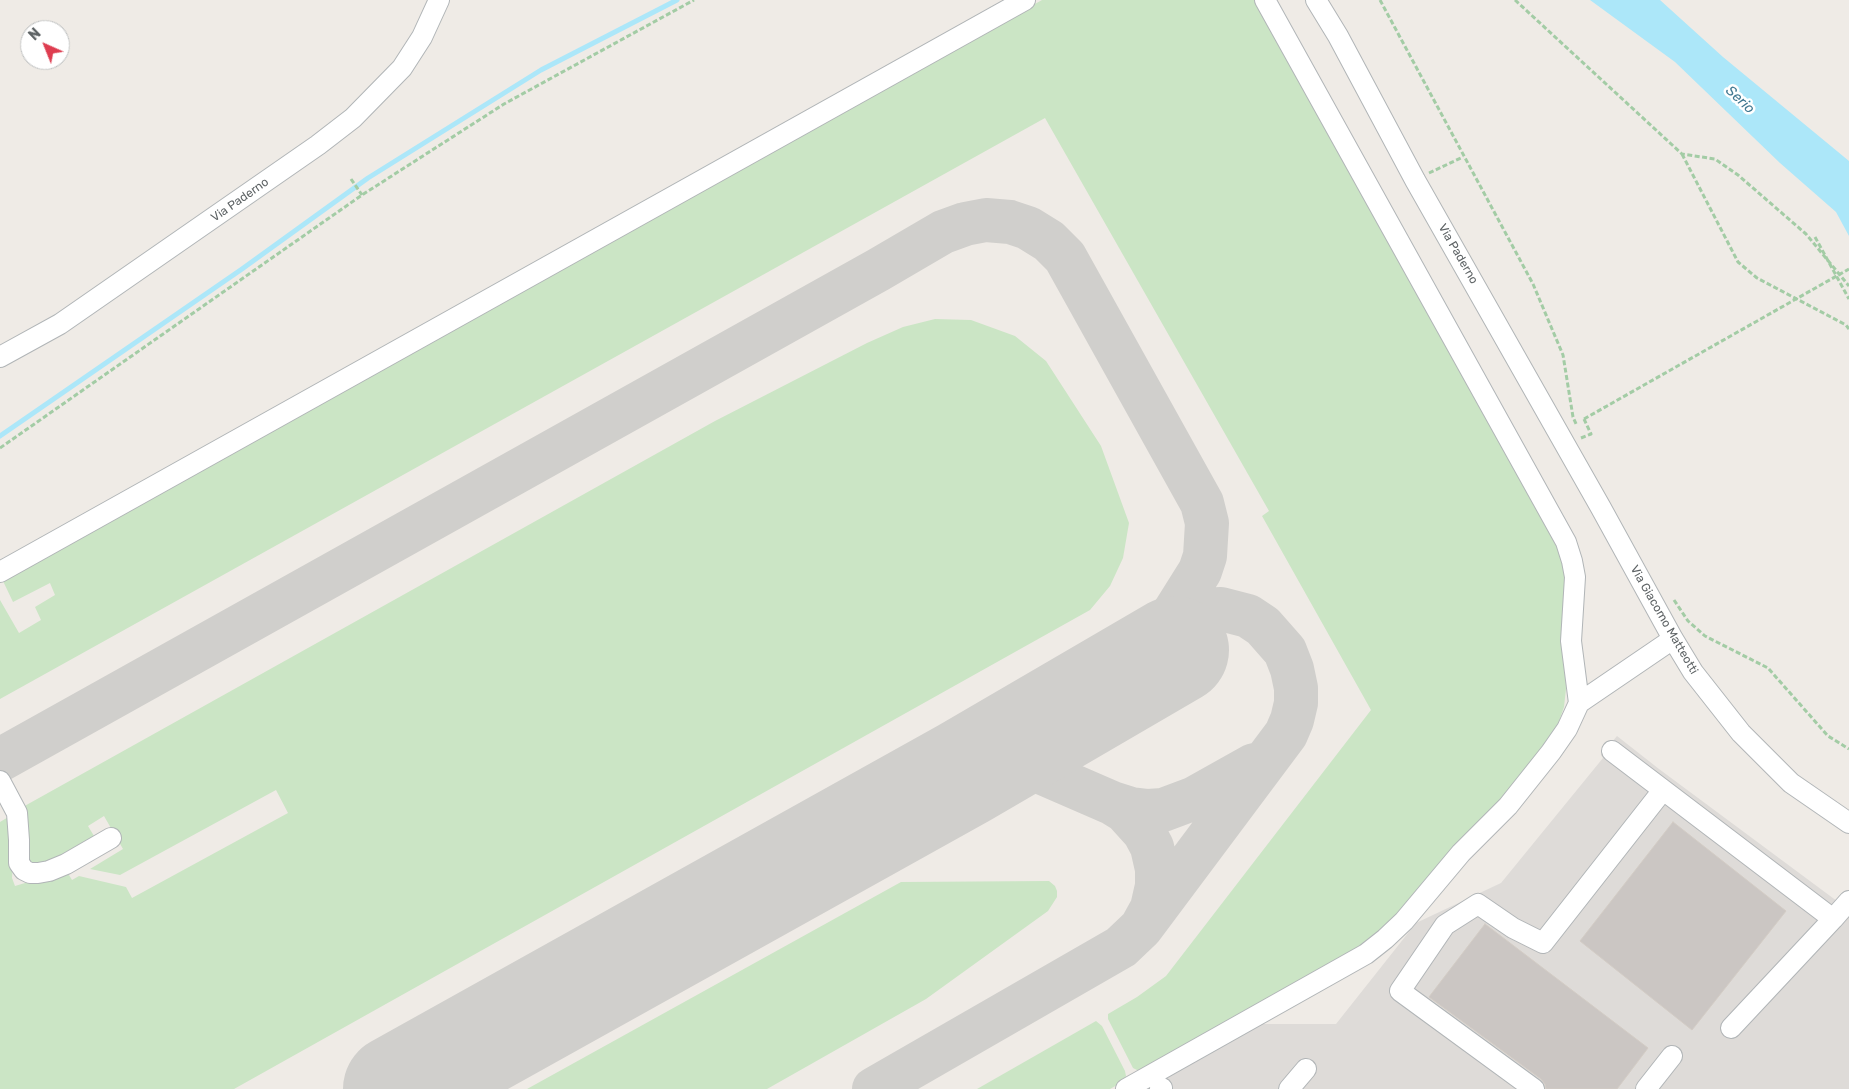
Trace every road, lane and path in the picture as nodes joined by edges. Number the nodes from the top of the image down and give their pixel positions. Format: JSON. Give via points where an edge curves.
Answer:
{"nodes":[{"id":1,"x":439,"y":0,"type":"edge"},
{"id":2,"x":694,"y":0,"type":"edge"},
{"id":3,"x":1025,"y":0,"type":"edge"},
{"id":4,"x":1265,"y":0,"type":"edge"},
{"id":5,"x":1316,"y":0,"type":"edge"},
{"id":6,"x":1380,"y":0,"type":"edge"},
{"id":7,"x":1515,"y":0,"type":"edge"},
{"id":8,"x":1682,"y":154,"type":"junction"},
{"id":9,"x":351,"y":179,"type":"dead end"},
{"id":10,"x":362,"y":195,"type":"junction"},
{"id":11,"x":1815,"y":237,"type":"dead end"},
{"id":12,"x":1849,"y":269,"type":"edge"},
{"id":13,"x":1836,"y":276,"type":"junction"},
{"id":14,"x":1849,"y":286,"type":"edge"},
{"id":15,"x":1849,"y":299,"type":"edge"},
{"id":16,"x":1849,"y":329,"type":"edge"},
{"id":17,"x":0,"y":357,"type":"edge"},
{"id":18,"x":0,"y":448,"type":"edge"},
{"id":19,"x":1601,"y":508,"type":"joint"},
{"id":20,"x":0,"y":572,"type":"edge"},
{"id":21,"x":1670,"y":594,"type":"dead end"},
{"id":22,"x":1673,"y":639,"type":"junction"},
{"id":23,"x":1578,"y":702,"type":"junction"},
{"id":24,"x":1849,"y":749,"type":"edge"},
{"id":25,"x":1612,"y":751,"type":"dead end"},
{"id":26,"x":0,"y":781,"type":"edge"},
{"id":27,"x":1663,"y":790,"type":"junction"},
{"id":28,"x":1849,"y":823,"type":"edge"},
{"id":29,"x":111,"y":838,"type":"dead end"},
{"id":30,"x":1849,"y":901,"type":"edge"},
{"id":31,"x":1833,"y":919,"type":"junction"},
{"id":32,"x":1731,"y":1028,"type":"dead end"},
{"id":33,"x":1672,"y":1056,"type":"dead end"},
{"id":34,"x":1306,"y":1069,"type":"dead end"},
{"id":35,"x":1126,"y":1089,"type":"edge"},
{"id":36,"x":1289,"y":1089,"type":"edge"},
{"id":37,"x":1534,"y":1089,"type":"edge"},
{"id":38,"x":1646,"y":1089,"type":"edge"}],
"edges":[{"from":1,"to":17,"type":"street","name":"Via Paderno","via":[[422,37],[402,68],[353,118],[60,324]]},
{"from":2,"to":10,"type":"path","via":[[504,104]]},
{"from":3,"to":20,"type":"street"},
{"from":4,"to":23,"type":"street","via":[[1566,542],[1574,577],[1571,641]]},
{"from":5,"to":19,"type":"street","name":"Via Paderno"},
{"from":6,"to":13,"type":"path","bridge":true,"via":[[1533,284],[1562,355],[1573,417],[1581,438],[1591,434],[1584,419]]},
{"from":7,"to":8,"type":"path"},
{"from":8,"to":14,"type":"path","via":[[1715,159],[1738,175],[1806,234]]},
{"from":8,"to":16,"type":"path","via":[[1738,262],[1758,278]]},
{"from":9,"to":10,"type":"path"},
{"from":10,"to":18,"type":"path"},
{"from":11,"to":13,"type":"path","bridge":true},
{"from":12,"to":13,"type":"path","bridge":true},
{"from":13,"to":15,"type":"path","bridge":true},
{"from":19,"to":22,"type":"street","name":"Via Giacomo Matteotti"},
{"from":21,"to":24,"type":"path","via":[[1688,621],[1705,636],[1768,668],[1828,736]]},
{"from":22,"to":23,"type":"street"},
{"from":22,"to":28,"type":"street","name":"Via Giacomo Matteotti","via":[[1693,672],[1741,734],[1791,783]]},
{"from":23,"to":35,"type":"street","via":[[1567,729],[1508,806],[1461,853],[1385,939],[1349,964]]},
{"from":25,"to":27,"type":"street"},
{"from":26,"to":29,"type":"street","via":[[17,813],[19,864],[24,870],[30,873],[49,871]]},
{"from":27,"to":31,"type":"street"},
{"from":27,"to":37,"type":"street","via":[[1543,943],[1513,928],[1478,904],[1445,924],[1400,991]]},
{"from":30,"to":31,"type":"street"},
{"from":31,"to":32,"type":"street"},
{"from":33,"to":38,"type":"street"},
{"from":34,"to":36,"type":"street"}]}
